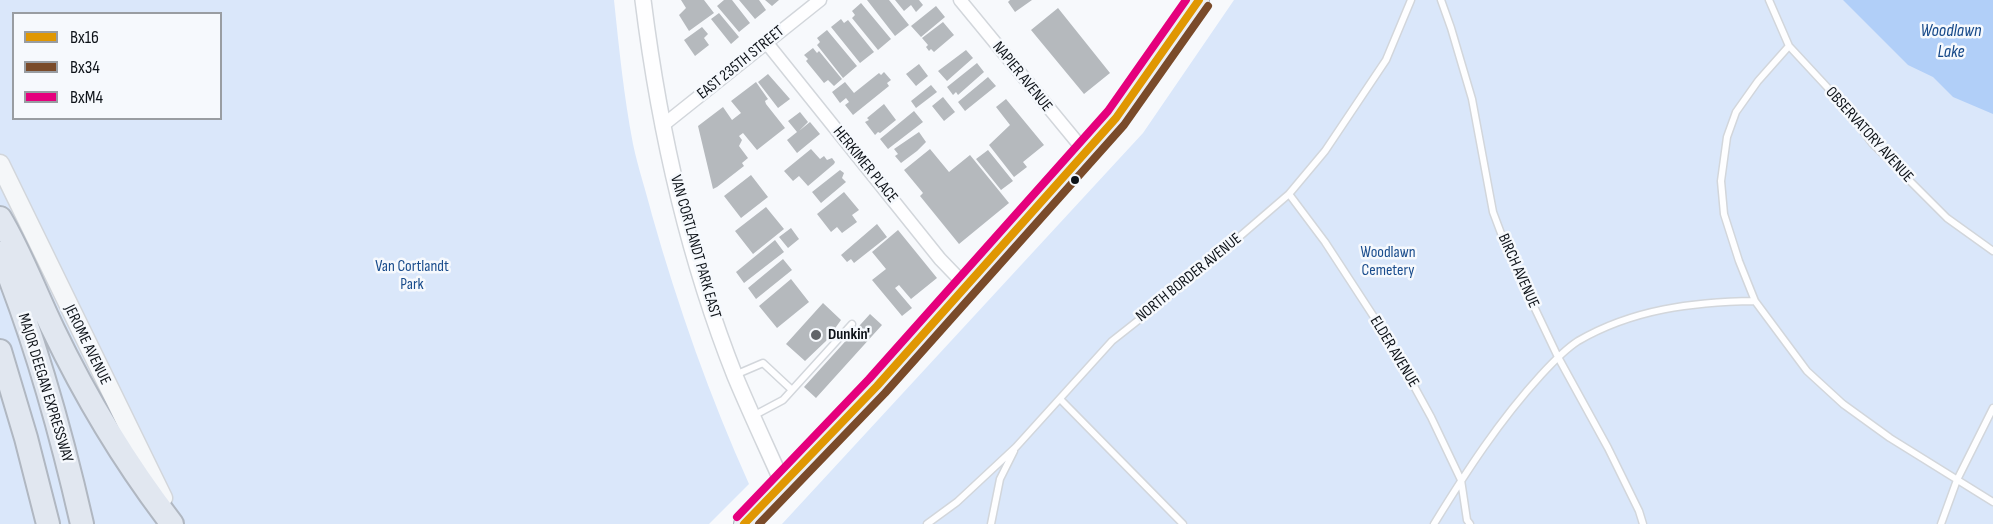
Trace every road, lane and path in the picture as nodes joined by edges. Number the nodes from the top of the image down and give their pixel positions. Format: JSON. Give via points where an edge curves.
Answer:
{"nodes":[{"id":1,"x":643,"y":0,"type":"edge"},
{"id":2,"x":820,"y":0,"type":"edge"},
{"id":3,"x":960,"y":0,"type":"edge"},
{"id":4,"x":1198,"y":0,"type":"edge"},
{"id":5,"x":1411,"y":0,"type":"edge"},
{"id":6,"x":1441,"y":0,"type":"edge"},
{"id":7,"x":1768,"y":0,"type":"edge"},
{"id":8,"x":766,"y":42,"type":"junction"},
{"id":9,"x":1789,"y":46,"type":"junction"},
{"id":10,"x":662,"y":126,"type":"junction"},
{"id":11,"x":1086,"y":153,"type":"junction"},
{"id":12,"x":0,"y":164,"type":"edge"},
{"id":13,"x":1289,"y":194,"type":"junction"},
{"id":14,"x":0,"y":218,"type":"edge"},
{"id":15,"x":1993,"y":251,"type":"edge"},
{"id":16,"x":0,"y":253,"type":"edge"},
{"id":17,"x":967,"y":287,"type":"junction"},
{"id":18,"x":1755,"y":301,"type":"junction"},
{"id":19,"x":852,"y":324,"type":"dead end"},
{"id":20,"x":0,"y":351,"type":"edge"},
{"id":21,"x":1558,"y":357,"type":"junction"},
{"id":22,"x":735,"y":375,"type":"junction"},
{"id":23,"x":792,"y":390,"type":"junction"},
{"id":24,"x":1060,"y":399,"type":"junction"},
{"id":25,"x":0,"y":400,"type":"edge"},
{"id":26,"x":1993,"y":408,"type":"edge"},
{"id":27,"x":752,"y":416,"type":"junction"},
{"id":28,"x":1016,"y":447,"type":"junction"},
{"id":29,"x":1461,"y":480,"type":"junction"},
{"id":30,"x":1957,"y":480,"type":"junction"},
{"id":31,"x":783,"y":484,"type":"junction"},
{"id":32,"x":40,"y":490,"type":"junction"},
{"id":33,"x":1993,"y":502,"type":"edge"},
{"id":34,"x":48,"y":524,"type":"edge"},
{"id":35,"x":82,"y":524,"type":"edge"},
{"id":36,"x":174,"y":524,"type":"edge"},
{"id":37,"x":744,"y":524,"type":"edge"},
{"id":38,"x":927,"y":524,"type":"edge"},
{"id":39,"x":991,"y":524,"type":"edge"},
{"id":40,"x":1183,"y":524,"type":"edge"},
{"id":41,"x":1434,"y":524,"type":"edge"},
{"id":42,"x":1470,"y":524,"type":"edge"},
{"id":43,"x":1643,"y":524,"type":"edge"},
{"id":44,"x":1941,"y":524,"type":"edge"}],
"edges":[{"from":1,"to":10,"type":"street","name":"VAN CORTLANDT PARK EAST"},
{"from":2,"to":8,"type":"street","name":"EAST 235TH STREET"},
{"from":3,"to":11,"type":"street","name":"NAPIER AVENUE"},
{"from":4,"to":11,"type":"main road","via":[[1127,105]]},
{"from":5,"to":13,"type":"lane","name":"NORTH BORDER AVENUE","via":[[1386,60],[1325,152]]},
{"from":6,"to":21,"type":"lane","name":"BIRCH AVENUE","via":[[1472,99],[1492,212]]},
{"from":7,"to":9,"type":"lane","name":"OBSERVATORY AVENUE"},
{"from":8,"to":10,"type":"street","name":"EAST 235TH STREET"},
{"from":8,"to":17,"type":"street","name":"HERKIMER PLACE","via":[[940,259]]},
{"from":9,"to":15,"type":"lane","name":"OBSERVATORY AVENUE","via":[[1910,182],[1947,218]]},
{"from":9,"to":18,"type":"lane","via":[[1736,112],[1727,137],[1721,181],[1724,214]]},
{"from":10,"to":22,"type":"street","name":"VAN CORTLANDT PARK EAST","via":[[688,236]]},
{"from":11,"to":17,"type":"main road"},
{"from":12,"to":36,"type":"main road","name":"JEROME AVENUE"},
{"from":13,"to":24,"type":"lane","name":"NORTH BORDER AVENUE","via":[[1112,340]]},
{"from":13,"to":29,"type":"lane","name":"ELDER AVENUE","via":[[1387,337]]},
{"from":14,"to":36,"type":"highway","via":[[86,394],[139,480]]},
{"from":16,"to":35,"type":"highway","name":"MAJOR DEEGAN EXPRESSWAY","via":[[43,375]]},
{"from":17,"to":31,"type":"main road"},
{"from":18,"to":21,"type":"lane","via":[[1670,307],[1623,320],[1577,342]]},
{"from":18,"to":30,"type":"lane","via":[[1807,371],[1843,404]]},
{"from":19,"to":23,"type":"lane"},
{"from":20,"to":32,"type":"highway","name":"MAJOR DEEGAN EXPRESSWAY"},
{"from":21,"to":29,"type":"lane","via":[[1529,388]]},
{"from":21,"to":43,"type":"lane","name":"BIRCH AVENUE","via":[[1608,448]]},
{"from":22,"to":23,"type":"lane","via":[[764,363]]},
{"from":22,"to":27,"type":"street","name":"VAN CORTLANDT PARK EAST"},
{"from":23,"to":27,"type":"lane","via":[[783,400]]},
{"from":24,"to":28,"type":"lane","name":"NORTH BORDER AVENUE"},
{"from":24,"to":40,"type":"lane"},
{"from":25,"to":32,"type":"highway"},
{"from":26,"to":30,"type":"lane"},
{"from":27,"to":31,"type":"street","name":"VAN CORTLANDT PARK EAST"},
{"from":28,"to":38,"type":"lane","name":"NORTH BORDER AVENUE"},
{"from":28,"to":39,"type":"lane","via":[[1000,479]]},
{"from":29,"to":41,"type":"lane"},
{"from":29,"to":42,"type":"lane","name":"ELDER AVENUE"},
{"from":30,"to":33,"type":"lane"},
{"from":30,"to":44,"type":"lane"},
{"from":31,"to":37,"type":"main road"},
{"from":32,"to":34,"type":"highway","name":"MAJOR DEEGAN EXPRESSWAY"}]}
